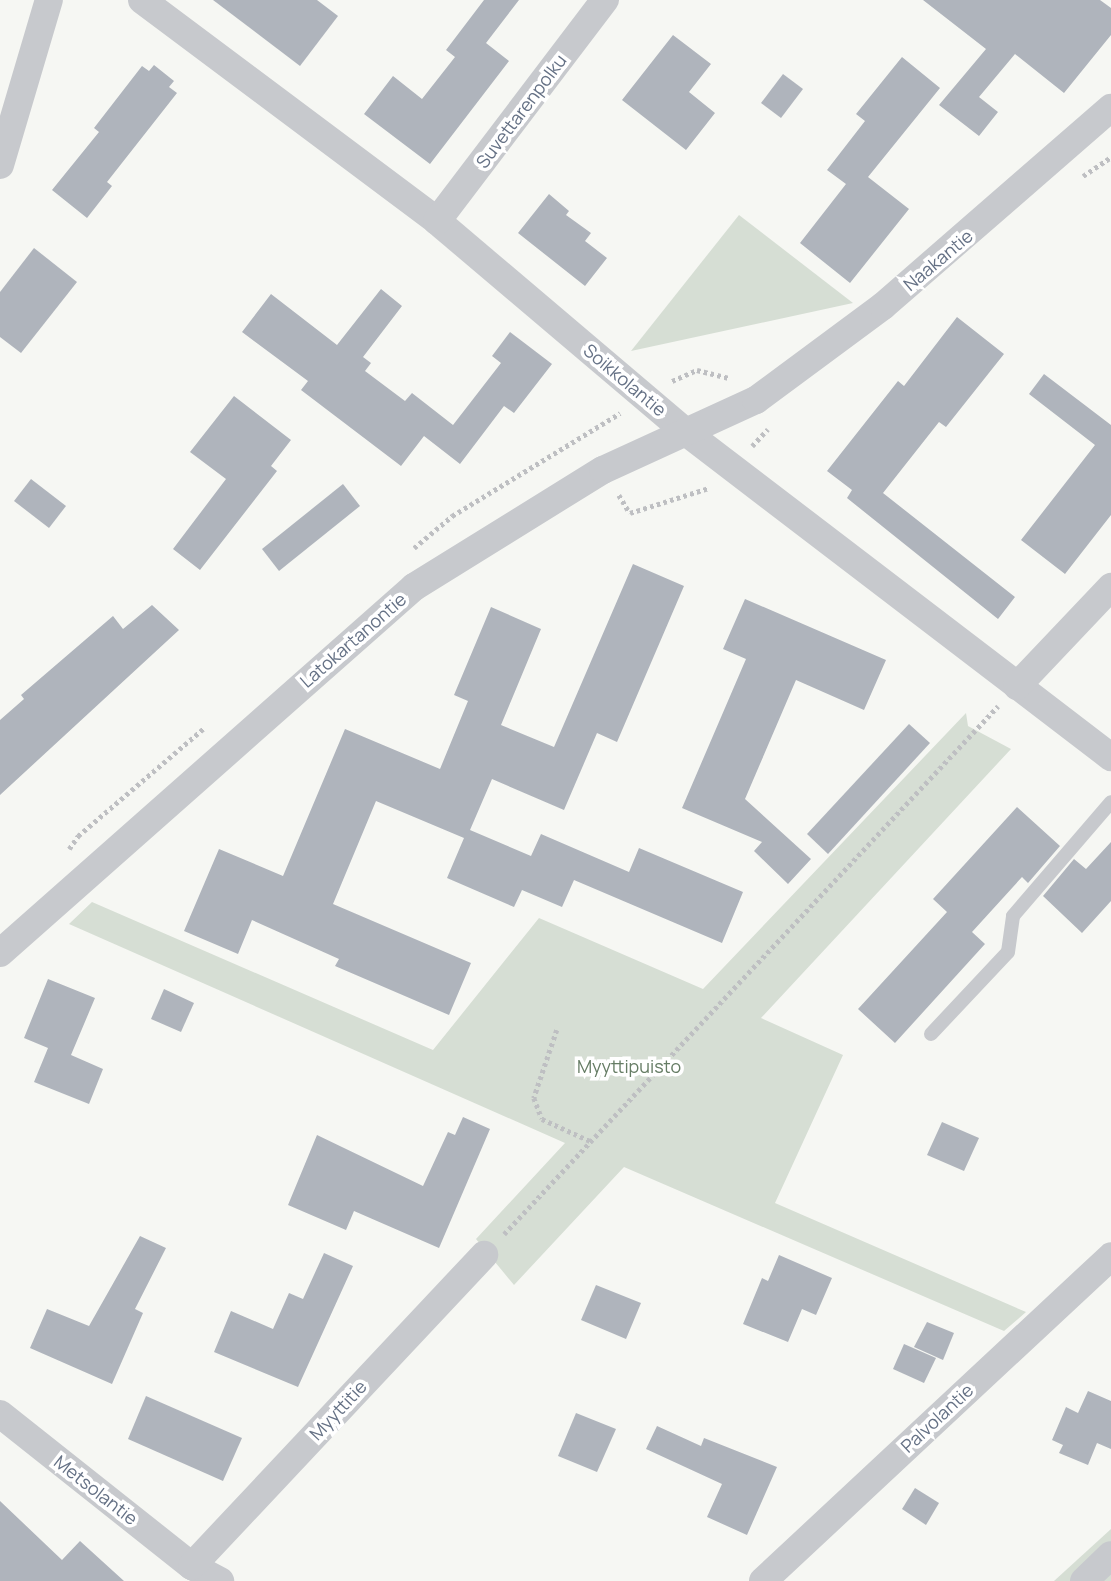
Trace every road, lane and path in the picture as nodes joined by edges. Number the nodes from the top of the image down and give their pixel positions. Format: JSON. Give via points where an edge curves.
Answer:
{"nodes":[{"id":1,"x":49,"y":0,"type":"edge"},
{"id":2,"x":142,"y":0,"type":"edge"},
{"id":3,"x":605,"y":0,"type":"edge"},
{"id":4,"x":1111,"y":108,"type":"edge"},
{"id":5,"x":0,"y":165,"type":"edge"},
{"id":6,"x":437,"y":221,"type":"junction"},
{"id":7,"x":756,"y":400,"type":"joint"},
{"id":8,"x":687,"y":433,"type":"junction"},
{"id":9,"x":1111,"y":587,"type":"edge"},
{"id":10,"x":1017,"y":686,"type":"junction"},
{"id":11,"x":1111,"y":757,"type":"edge"},
{"id":12,"x":1111,"y":802,"type":"edge"},
{"id":13,"x":0,"y":953,"type":"edge"},
{"id":14,"x":557,"y":1030,"type":"dead end"},
{"id":15,"x":931,"y":1034,"type":"dead end"},
{"id":16,"x":590,"y":1141,"type":"junction"},
{"id":17,"x":484,"y":1255,"type":"joint"},
{"id":18,"x":1111,"y":1256,"type":"edge"},
{"id":19,"x":0,"y":1414,"type":"edge"},
{"id":20,"x":1111,"y":1555,"type":"edge"},
{"id":21,"x":192,"y":1566,"type":"junction"},
{"id":22,"x":220,"y":1581,"type":"edge"},
{"id":23,"x":763,"y":1581,"type":"edge"},
{"id":24,"x":1084,"y":1581,"type":"edge"}],
"edges":[{"from":1,"to":5,"type":"street"},
{"from":2,"to":6,"type":"street","name":"Soikkolantie"},
{"from":3,"to":6,"type":"street","name":"Suvettarenpolku"},
{"from":4,"to":7,"type":"street","name":"Naakantie","via":[[883,306]]},
{"from":6,"to":8,"type":"street","name":"Soikkolantie"},
{"from":7,"to":8,"type":"street","name":"Latokartanontie"},
{"from":8,"to":10,"type":"street","name":"Soikkolantie"},
{"from":8,"to":13,"type":"street","name":"Latokartanontie","via":[[581,482],[414,587]]},
{"from":9,"to":10,"type":"street"},
{"from":10,"to":11,"type":"street","name":"Soikkolantie"},
{"from":10,"to":16,"type":"path"},
{"from":12,"to":15,"type":"lane","via":[[1013,916],[1008,952]]},
{"from":14,"to":16,"type":"path","via":[[534,1098],[542,1119]]},
{"from":16,"to":17,"type":"path"},
{"from":17,"to":21,"type":"street","name":"Myyttitie"},
{"from":18,"to":23,"type":"street","name":"Palvolantie"},
{"from":19,"to":21,"type":"street","name":"Metsolantie"},
{"from":20,"to":24,"type":"street"},
{"from":21,"to":22,"type":"street"}]}
